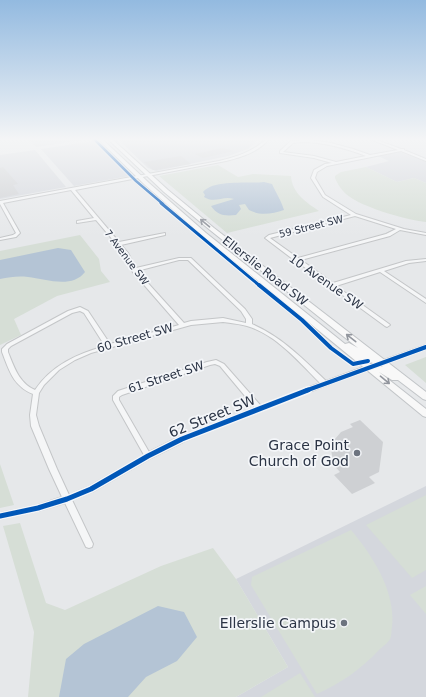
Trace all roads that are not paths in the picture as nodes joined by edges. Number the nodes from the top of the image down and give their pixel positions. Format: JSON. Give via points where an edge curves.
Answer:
{"nodes":[{"id":1,"x":134,"y":172,"type":"edge"},
{"id":2,"x":140,"y":172,"type":"edge"},
{"id":3,"x":145,"y":172,"type":"edge"},
{"id":4,"x":169,"y":172,"type":"edge"},
{"id":5,"x":316,"y":172,"type":"edge"},
{"id":6,"x":149,"y":175,"type":"junction"},
{"id":7,"x":139,"y":177,"type":"junction"},
{"id":8,"x":72,"y":189,"type":"junction"},
{"id":9,"x":175,"y":198,"type":"junction"},
{"id":10,"x":0,"y":202,"type":"edge"},
{"id":11,"x":355,"y":215,"type":"junction"},
{"id":12,"x":97,"y":218,"type":"junction"},
{"id":13,"x":79,"y":222,"type":"dead end"},
{"id":14,"x":399,"y":229,"type":"junction"},
{"id":15,"x":163,"y":234,"type":"dead end"},
{"id":16,"x":426,"y":234,"type":"edge"},
{"id":17,"x":267,"y":238,"type":"joint"},
{"id":18,"x":0,"y":239,"type":"edge"},
{"id":19,"x":118,"y":244,"type":"junction"},
{"id":20,"x":296,"y":260,"type":"junction"},
{"id":21,"x":426,"y":260,"type":"edge"},
{"id":22,"x":134,"y":270,"type":"junction"},
{"id":23,"x":381,"y":271,"type":"junction"},
{"id":24,"x":333,"y":285,"type":"junction"},
{"id":25,"x":426,"y":300,"type":"edge"},
{"id":26,"x":292,"y":306,"type":"junction"},
{"id":27,"x":182,"y":325,"type":"junction"},
{"id":28,"x":249,"y":325,"type":"junction"},
{"id":29,"x":387,"y":325,"type":"dead end"},
{"id":30,"x":108,"y":346,"type":"junction"},
{"id":31,"x":426,"y":347,"type":"edge"},
{"id":32,"x":384,"y":363,"type":"junction"},
{"id":33,"x":369,"y":367,"type":"junction"},
{"id":34,"x":325,"y":384,"type":"junction"},
{"id":35,"x":36,"y":393,"type":"junction"},
{"id":36,"x":426,"y":397,"type":"edge"},
{"id":37,"x":426,"y":402,"type":"edge"},
{"id":38,"x":260,"y":408,"type":"junction"},
{"id":39,"x":426,"y":414,"type":"edge"},
{"id":40,"x":148,"y":456,"type":"junction"},
{"id":41,"x":67,"y":499,"type":"junction"},
{"id":42,"x":0,"y":516,"type":"edge"},
{"id":43,"x":89,"y":544,"type":"dead end"}],
"edges":[{"from":1,"to":7,"type":"main road","name":"Ellerslie Road SW"},
{"from":2,"to":6,"type":"main road"},
{"from":3,"to":6,"type":"main road","name":"Ellerslie Road SW"},
{"from":4,"to":6,"type":"street"},
{"from":5,"to":11,"type":"street","via":[[313,175],[320,191],[328,199]]},
{"from":6,"to":7,"type":"street"},
{"from":6,"to":9,"type":"main road","name":"Ellerslie Road SW"},
{"from":7,"to":8,"type":"street"},
{"from":7,"to":9,"type":"main road"},
{"from":7,"to":26,"type":"main road","name":"Ellerslie Road SW"},
{"from":8,"to":10,"type":"street"},
{"from":8,"to":12,"type":"street","name":"7 Avenue SW"},
{"from":32,"to":9,"type":"main road","name":"Ellerslie Road SW","one_way":true},
{"from":10,"to":18,"type":"street","via":[[18,232],[17,235]]},
{"from":11,"to":14,"type":"street"},
{"from":11,"to":17,"type":"street","name":"59 Street SW"},
{"from":12,"to":13,"type":"street"},
{"from":12,"to":19,"type":"street","name":"7 Avenue SW"},
{"from":14,"to":16,"type":"street"},
{"from":14,"to":20,"type":"street"},
{"from":15,"to":19,"type":"street"},
{"from":17,"to":20,"type":"street","name":"10 Avenue SW"},
{"from":19,"to":22,"type":"street","name":"7 Avenue SW","via":[[126,253]]},
{"from":20,"to":24,"type":"street","name":"10 Avenue SW"},
{"from":21,"to":23,"type":"street","via":[[408,262]]},
{"from":22,"to":27,"type":"street","name":"7 Avenue SW"},
{"from":22,"to":28,"type":"street","via":[[186,258],[243,310],[249,319]]},
{"from":23,"to":24,"type":"street"},
{"from":23,"to":25,"type":"street"},
{"from":24,"to":29,"type":"street","name":"10 Avenue SW"},
{"from":26,"to":32,"type":"main road","via":[[370,360]]},
{"from":26,"to":33,"type":"main road","name":"Ellerslie Road SW"},
{"from":27,"to":28,"type":"street","name":"60 Street SW","via":[[214,320]]},
{"from":27,"to":30,"type":"street","name":"60 Street SW"},
{"from":28,"to":34,"type":"street","name":"60 Street SW","via":[[278,339]]},
{"from":30,"to":35,"type":"street","name":"60 Street SW","via":[[65,363],[48,377]]},
{"from":30,"to":35,"type":"street","via":[[86,312],[80,309],[9,345],[5,352],[19,383],[25,389]]},
{"from":31,"to":32,"type":"street","name":"62 Street SW"},
{"from":32,"to":33,"type":"street","name":"62 Street SW"},
{"from":32,"to":36,"type":"main road","name":"Ellerslie Road SW"},
{"from":33,"to":34,"type":"street","name":"62 Street SW"},
{"from":33,"to":37,"type":"main road","via":[[383,370]]},
{"from":33,"to":39,"type":"main road","name":"Ellerslie Road SW","one_way":true},
{"from":34,"to":38,"type":"street","name":"62 Street SW"},
{"from":35,"to":41,"type":"street","via":[[34,420]]},
{"from":38,"to":40,"type":"street","name":"62 Street SW","via":[[192,434]]},
{"from":38,"to":40,"type":"street","name":"61 Street SW","via":[[222,365],[217,363],[209,363],[123,392],[116,396],[116,400]]},
{"from":40,"to":41,"type":"street","name":"62 Street SW","via":[[91,489]]},
{"from":41,"to":42,"type":"street","name":"62 Street SW"},
{"from":41,"to":43,"type":"street"}]}
